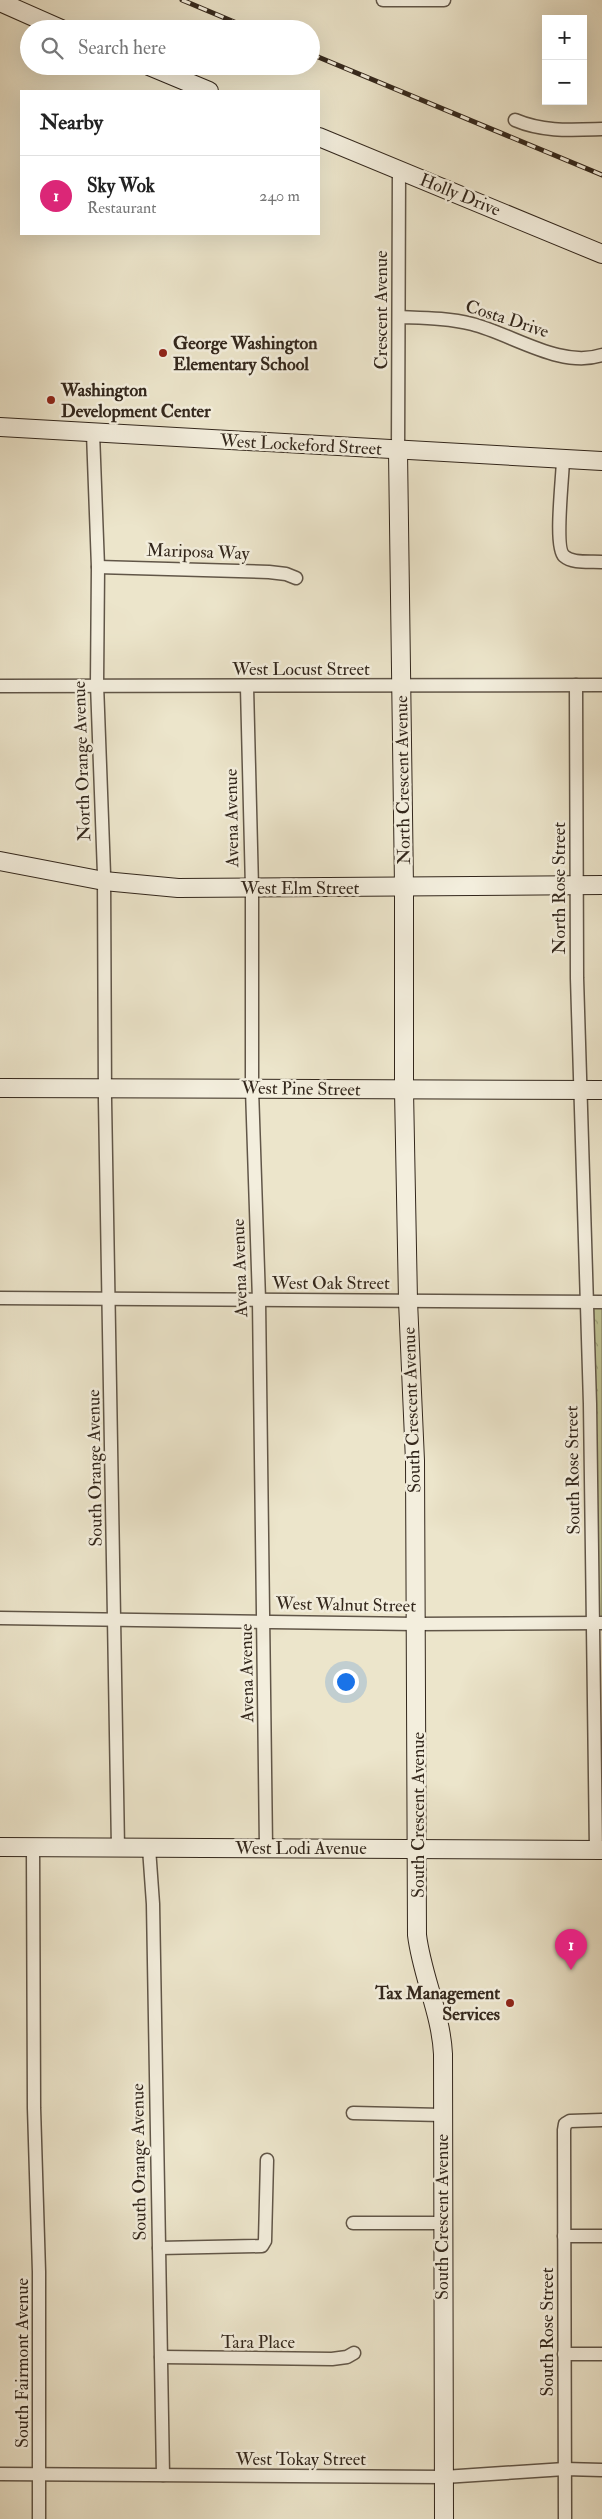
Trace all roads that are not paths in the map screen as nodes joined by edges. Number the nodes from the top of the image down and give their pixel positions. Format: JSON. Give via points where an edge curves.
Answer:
{"nodes":[{"id":1,"x":383,"y":0,"type":"edge"},
{"id":2,"x":444,"y":0,"type":"edge"},
{"id":3,"x":0,"y":2,"type":"edge"},
{"id":4,"x":41,"y":20,"type":"edge"},
{"id":5,"x":171,"y":75,"type":"edge"},
{"id":6,"x":207,"y":90,"type":"edge"},
{"id":7,"x":515,"y":120,"type":"dead end"},
{"id":8,"x":602,"y":129,"type":"edge"},
{"id":9,"x":320,"y":137,"type":"edge"},
{"id":10,"x":399,"y":170,"type":"junction"},
{"id":11,"x":602,"y":254,"type":"edge"},
{"id":12,"x":399,"y":318,"type":"junction"},
{"id":13,"x":602,"y":355,"type":"edge"},
{"id":14,"x":0,"y":427,"type":"edge"},
{"id":15,"x":93,"y":433,"type":"junction"},
{"id":16,"x":398,"y":451,"type":"junction"},
{"id":17,"x":563,"y":459,"type":"junction"},
{"id":18,"x":602,"y":461,"type":"edge"},
{"id":19,"x":602,"y":562,"type":"edge"},
{"id":20,"x":98,"y":567,"type":"junction"},
{"id":21,"x":296,"y":578,"type":"dead end"},
{"id":22,"x":97,"y":684,"type":"junction"},
{"id":23,"x":576,"y":685,"type":"junction"},
{"id":24,"x":0,"y":686,"type":"edge"},
{"id":25,"x":401,"y":686,"type":"junction"},
{"id":26,"x":602,"y":686,"type":"edge"},
{"id":27,"x":247,"y":687,"type":"junction"},
{"id":28,"x":0,"y":861,"type":"edge"},
{"id":29,"x":104,"y":881,"type":"junction"},
{"id":30,"x":578,"y":885,"type":"junction"},
{"id":31,"x":602,"y":885,"type":"edge"},
{"id":32,"x":404,"y":887,"type":"junction"},
{"id":33,"x":252,"y":888,"type":"junction"},
{"id":34,"x":0,"y":1088,"type":"edge"},
{"id":35,"x":105,"y":1088,"type":"junction"},
{"id":36,"x":252,"y":1089,"type":"junction"},
{"id":37,"x":404,"y":1090,"type":"junction"},
{"id":38,"x":582,"y":1090,"type":"junction"},
{"id":39,"x":602,"y":1090,"type":"edge"},
{"id":40,"x":405,"y":1108,"type":"joint"},
{"id":41,"x":0,"y":1298,"type":"edge"},
{"id":42,"x":109,"y":1299,"type":"junction"},
{"id":43,"x":259,"y":1300,"type":"junction"},
{"id":44,"x":408,"y":1300,"type":"junction"},
{"id":45,"x":586,"y":1302,"type":"junction"},
{"id":46,"x":602,"y":1302,"type":"edge"},
{"id":47,"x":0,"y":1618,"type":"edge"},
{"id":48,"x":115,"y":1620,"type":"junction"},
{"id":49,"x":264,"y":1622,"type":"junction"},
{"id":50,"x":598,"y":1623,"type":"edge"},
{"id":51,"x":416,"y":1624,"type":"junction"},
{"id":52,"x":0,"y":1847,"type":"edge"},
{"id":53,"x":33,"y":1848,"type":"junction"},
{"id":54,"x":118,"y":1848,"type":"junction"},
{"id":55,"x":149,"y":1848,"type":"junction"},
{"id":56,"x":266,"y":1848,"type":"junction"},
{"id":57,"x":417,"y":1848,"type":"junction"},
{"id":58,"x":599,"y":1850,"type":"edge"},
{"id":59,"x":353,"y":2113,"type":"dead end"},
{"id":60,"x":442,"y":2115,"type":"junction"},
{"id":61,"x":602,"y":2120,"type":"edge"},
{"id":62,"x":267,"y":2160,"type":"dead end"},
{"id":63,"x":444,"y":2222,"type":"junction"},
{"id":64,"x":353,"y":2223,"type":"dead end"},
{"id":65,"x":564,"y":2236,"type":"junction"},
{"id":66,"x":602,"y":2236,"type":"edge"},
{"id":67,"x":159,"y":2248,"type":"junction"},
{"id":68,"x":354,"y":2353,"type":"dead end"},
{"id":69,"x":564,"y":2354,"type":"junction"},
{"id":70,"x":602,"y":2354,"type":"edge"},
{"id":71,"x":162,"y":2358,"type":"junction"},
{"id":72,"x":565,"y":2469,"type":"junction"},
{"id":73,"x":602,"y":2470,"type":"edge"},
{"id":74,"x":0,"y":2474,"type":"edge"},
{"id":75,"x":162,"y":2475,"type":"junction"},
{"id":76,"x":39,"y":2476,"type":"junction"},
{"id":77,"x":444,"y":2477,"type":"junction"},
{"id":78,"x":39,"y":2519,"type":"edge"},
{"id":79,"x":444,"y":2519,"type":"edge"},
{"id":80,"x":565,"y":2519,"type":"edge"}],
"edges":[{"from":1,"to":2,"type":"street"},
{"from":3,"to":4,"type":"street"},
{"from":5,"to":6,"type":"street"},
{"from":7,"to":8,"type":"street","via":[[553,130]]},
{"from":9,"to":10,"type":"street","name":"Holly Drive"},
{"from":10,"to":11,"type":"street","name":"Holly Drive"},
{"from":10,"to":12,"type":"street","name":"Crescent Avenue"},
{"from":12,"to":13,"type":"street","name":"Costa Drive","via":[[449,319],[474,324],[564,357],[580,359]]},
{"from":12,"to":16,"type":"street","name":"Crescent Avenue"},
{"from":14,"to":15,"type":"street","name":"West Lockeford Street"},
{"from":15,"to":16,"type":"street","name":"West Lockeford Street"},
{"from":15,"to":20,"type":"street","name":"North Orange Avenue"},
{"from":16,"to":17,"type":"street","name":"West Lockeford Street"},
{"from":16,"to":25,"type":"street","name":"North Crescent Avenue"},
{"from":17,"to":18,"type":"street","name":"West Lockeford Street"},
{"from":17,"to":19,"type":"street","via":[[561,553],[577,561]]},
{"from":20,"to":21,"type":"street","name":"Mariposa Way","via":[[269,572]]},
{"from":20,"to":22,"type":"street","name":"North Orange Avenue"},
{"from":22,"to":24,"type":"street","name":"West Locust Street"},
{"from":22,"to":27,"type":"street","name":"West Locust Street"},
{"from":22,"to":29,"type":"street","name":"North Orange Avenue"},
{"from":23,"to":25,"type":"street","name":"West Locust Street"},
{"from":23,"to":26,"type":"street","name":"West Locust Street"},
{"from":23,"to":30,"type":"street","name":"North Rose Street"},
{"from":25,"to":27,"type":"street","name":"West Locust Street"},
{"from":25,"to":32,"type":"street","name":"North Crescent Avenue"},
{"from":27,"to":33,"type":"street","name":"Avena Avenue"},
{"from":28,"to":29,"type":"street","name":"West Elm Street"},
{"from":29,"to":33,"type":"street","name":"West Elm Street","via":[[178,888]]},
{"from":29,"to":35,"type":"street","name":"North Orange Avenue"},
{"from":30,"to":31,"type":"street","name":"West Elm Street"},
{"from":30,"to":32,"type":"street","name":"West Elm Street"},
{"from":30,"to":38,"type":"street","name":"North Rose Street","via":[[577,978]]},
{"from":32,"to":33,"type":"street","name":"West Elm Street"},
{"from":32,"to":37,"type":"street","name":"North Crescent Avenue"},
{"from":33,"to":36,"type":"street","name":"Avena Avenue"},
{"from":34,"to":35,"type":"street","name":"West Pine Street"},
{"from":35,"to":36,"type":"street","name":"West Pine Street"},
{"from":35,"to":42,"type":"street","name":"South Orange Avenue"},
{"from":36,"to":37,"type":"street","name":"West Pine Street"},
{"from":36,"to":43,"type":"street","name":"Avena Avenue"},
{"from":37,"to":38,"type":"street","name":"West Pine Street"},
{"from":37,"to":40,"type":"street","name":"North Crescent Avenue"},
{"from":38,"to":39,"type":"street","name":"West Pine Street"},
{"from":38,"to":45,"type":"street","name":"South Rose Street"},
{"from":40,"to":44,"type":"street","name":"South Crescent Avenue"},
{"from":41,"to":42,"type":"street","name":"West Oak Street"},
{"from":42,"to":43,"type":"street","name":"West Oak Street"},
{"from":42,"to":48,"type":"street","name":"South Orange Avenue"},
{"from":43,"to":44,"type":"street","name":"West Oak Street"},
{"from":43,"to":49,"type":"street","name":"Avena Avenue"},
{"from":44,"to":45,"type":"street","name":"West Oak Street"},
{"from":44,"to":51,"type":"street","name":"South Crescent Avenue","via":[[415,1461]]},
{"from":45,"to":46,"type":"street","name":"West Oak Street"},
{"from":45,"to":50,"type":"street","name":"South Rose Street"},
{"from":47,"to":48,"type":"street","name":"West Walnut Street"},
{"from":48,"to":49,"type":"street","name":"West Walnut Street"},
{"from":48,"to":54,"type":"street","name":"South Orange Avenue"},
{"from":49,"to":51,"type":"street","name":"West Walnut Street"},
{"from":49,"to":56,"type":"street","name":"Avena Avenue"},
{"from":50,"to":51,"type":"street","name":"West Walnut Street"},
{"from":50,"to":58,"type":"street","name":"South Rose Street"},
{"from":51,"to":57,"type":"street","name":"South Crescent Avenue"},
{"from":52,"to":53,"type":"street","name":"West Lodi Avenue"},
{"from":53,"to":54,"type":"street","name":"West Lodi Avenue"},
{"from":53,"to":76,"type":"street","name":"South Fairmont Avenue"},
{"from":54,"to":55,"type":"street","name":"West Lodi Avenue"},
{"from":55,"to":56,"type":"street","name":"West Lodi Avenue"},
{"from":55,"to":67,"type":"street","name":"South Orange Avenue","via":[[153,1904]]},
{"from":56,"to":57,"type":"street","name":"West Lodi Avenue"},
{"from":57,"to":58,"type":"street","name":"West Lodi Avenue"},
{"from":57,"to":60,"type":"street","name":"South Crescent Avenue","via":[[417,1935],[421,1962],[442,2030]]},
{"from":59,"to":60,"type":"street"},
{"from":60,"to":63,"type":"street","name":"South Crescent Avenue"},
{"from":61,"to":65,"type":"street","name":"South Rose Street","via":[[570,2120],[565,2124]]},
{"from":62,"to":67,"type":"street","via":[[265,2241],[262,2246]]},
{"from":63,"to":64,"type":"street"},
{"from":63,"to":77,"type":"street","name":"South Crescent Avenue"},
{"from":65,"to":66,"type":"street"},
{"from":65,"to":69,"type":"street","name":"South Rose Street"},
{"from":67,"to":71,"type":"street","name":"South Orange Avenue"},
{"from":68,"to":71,"type":"street","name":"Tara Place","via":[[332,2359]]},
{"from":69,"to":70,"type":"street"},
{"from":69,"to":72,"type":"street","name":"South Rose Street"},
{"from":71,"to":75,"type":"street","name":"South Orange Avenue"},
{"from":72,"to":73,"type":"street","name":"West Tokay Street"},
{"from":72,"to":77,"type":"street","name":"West Tokay Street"},
{"from":72,"to":80,"type":"street","name":"South Rose Street"},
{"from":74,"to":76,"type":"street","name":"West Tokay Street"},
{"from":75,"to":76,"type":"street","name":"West Tokay Street"},
{"from":75,"to":77,"type":"street","name":"West Tokay Street"},
{"from":76,"to":78,"type":"street","name":"South Fairmont Avenue"},
{"from":77,"to":79,"type":"street","name":"South Crescent Avenue"}]}
